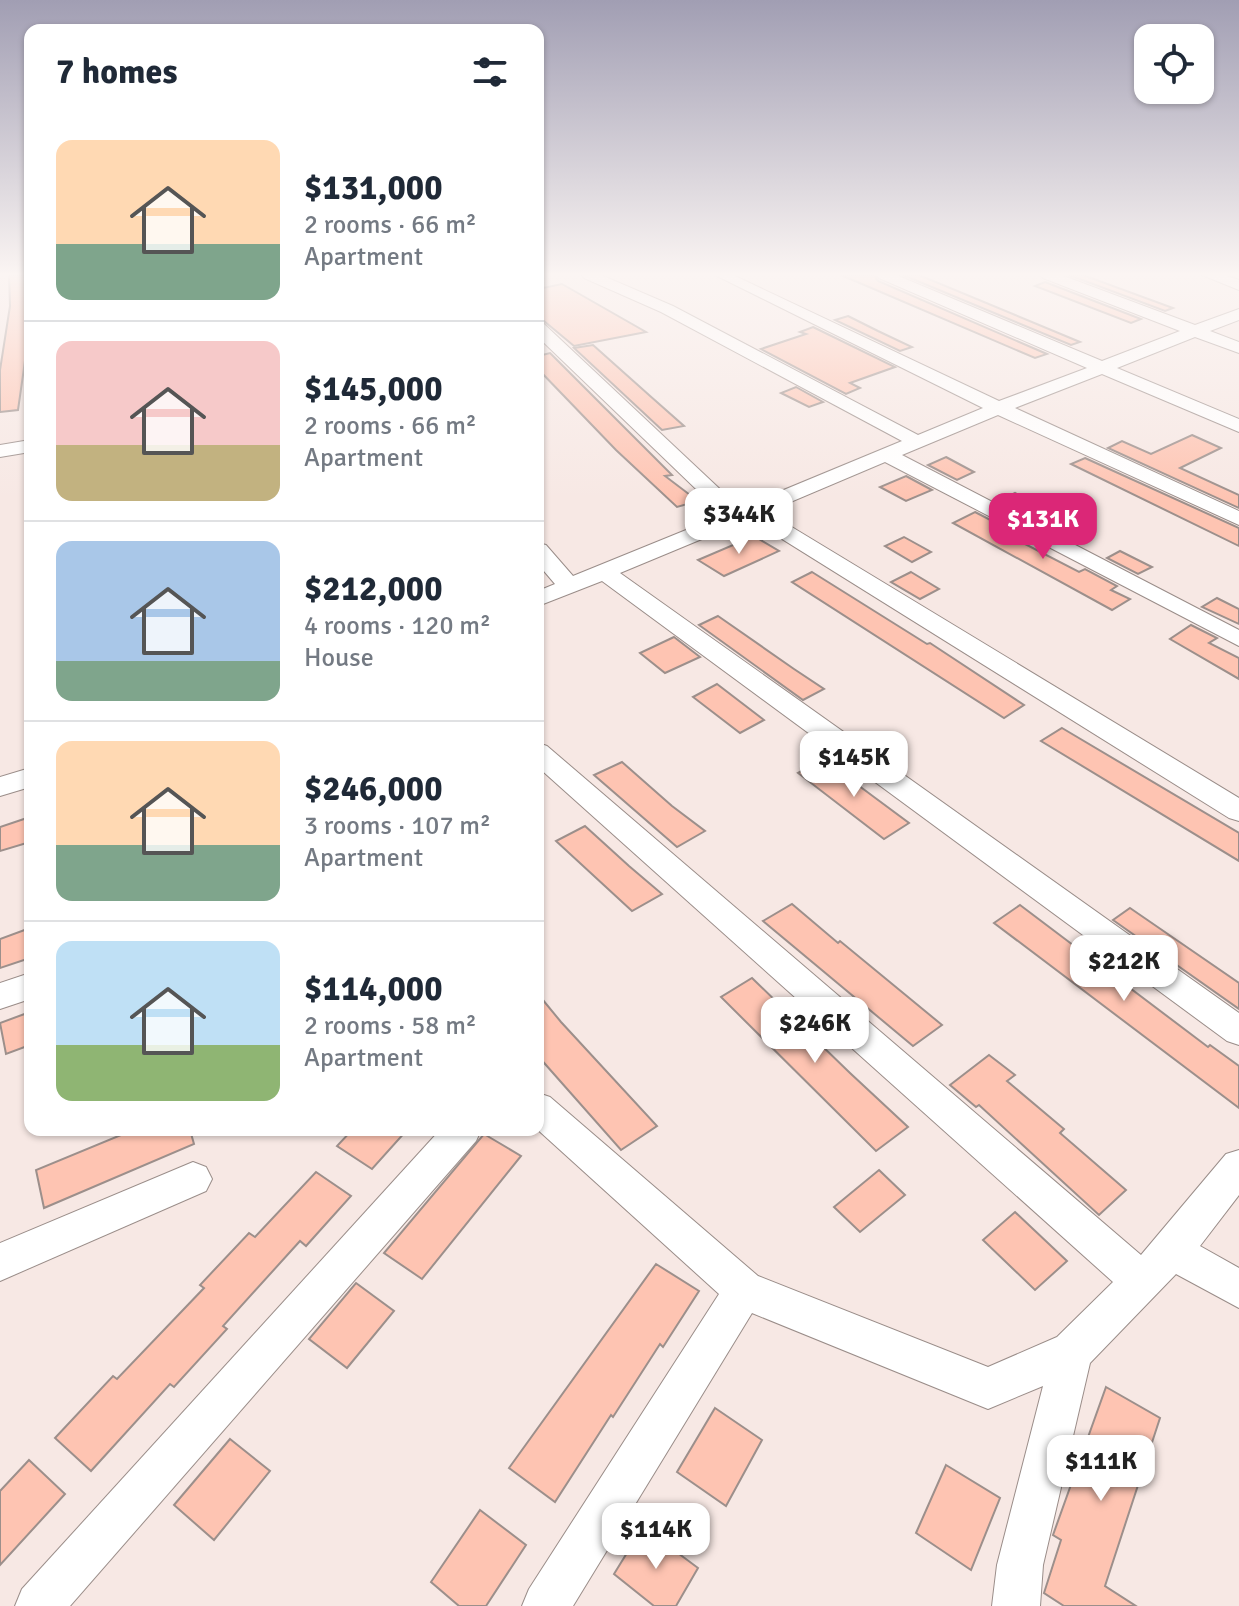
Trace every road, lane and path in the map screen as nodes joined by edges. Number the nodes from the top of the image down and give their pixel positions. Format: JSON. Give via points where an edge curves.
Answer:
{"nodes":[{"id":1,"x":562,"y":350,"type":"edge"},
{"id":2,"x":744,"y":350,"type":"edge"},
{"id":3,"x":878,"y":350,"type":"edge"},
{"id":4,"x":1059,"y":350,"type":"edge"},
{"id":5,"x":1146,"y":350,"type":"edge"},
{"id":6,"x":1101,"y":368,"type":"junction"},
{"id":7,"x":999,"y":408,"type":"junction"},
{"id":8,"x":1239,"y":426,"type":"edge"},
{"id":9,"x":917,"y":442,"type":"junction"},
{"id":10,"x":24,"y":447,"type":"edge"},
{"id":11,"x":0,"y":451,"type":"edge"},
{"id":12,"x":886,"y":455,"type":"junction"},
{"id":13,"x":743,"y":513,"type":"junction"},
{"id":14,"x":1239,"y":519,"type":"edge"},
{"id":15,"x":544,"y":557,"type":"edge"},
{"id":16,"x":604,"y":572,"type":"junction"},
{"id":17,"x":570,"y":587,"type":"junction"},
{"id":18,"x":544,"y":597,"type":"edge"},
{"id":19,"x":1239,"y":639,"type":"edge"},
{"id":20,"x":544,"y":757,"type":"edge"},
{"id":21,"x":24,"y":779,"type":"edge"},
{"id":22,"x":0,"y":787,"type":"edge"},
{"id":23,"x":1239,"y":811,"type":"edge"},
{"id":24,"x":24,"y":988,"type":"edge"},
{"id":25,"x":0,"y":996,"type":"edge"},
{"id":26,"x":1239,"y":1031,"type":"edge"},
{"id":27,"x":544,"y":1113,"type":"edge"},
{"id":28,"x":458,"y":1136,"type":"edge"},
{"id":29,"x":1239,"y":1166,"type":"edge"},
{"id":30,"x":193,"y":1179,"type":"dead end"},
{"id":31,"x":1172,"y":1251,"type":"junction"},
{"id":32,"x":0,"y":1262,"type":"edge"},
{"id":33,"x":1140,"y":1280,"type":"junction"},
{"id":34,"x":1239,"y":1289,"type":"edge"},
{"id":35,"x":744,"y":1290,"type":"junction"},
{"id":36,"x":1072,"y":1352,"type":"junction"},
{"id":37,"x":39,"y":1606,"type":"edge"},
{"id":38,"x":546,"y":1606,"type":"edge"},
{"id":39,"x":1016,"y":1606,"type":"edge"}],
"edges":[{"from":1,"to":13,"type":"street"},
{"from":2,"to":9,"type":"street"},
{"from":3,"to":7,"type":"street"},
{"from":4,"to":6,"type":"street"},
{"from":5,"to":6,"type":"street"},
{"from":6,"to":7,"type":"street"},
{"from":6,"to":8,"type":"street"},
{"from":7,"to":9,"type":"street"},
{"from":7,"to":14,"type":"street"},
{"from":9,"to":12,"type":"street"},
{"from":10,"to":11,"type":"street"},
{"from":12,"to":13,"type":"street"},
{"from":12,"to":19,"type":"street"},
{"from":13,"to":16,"type":"street"},
{"from":13,"to":23,"type":"street"},
{"from":15,"to":17,"type":"street"},
{"from":16,"to":17,"type":"street"},
{"from":16,"to":26,"type":"street"},
{"from":17,"to":18,"type":"street"},
{"from":20,"to":33,"type":"street"},
{"from":21,"to":22,"type":"street"},
{"from":24,"to":25,"type":"street"},
{"from":27,"to":35,"type":"street"},
{"from":28,"to":37,"type":"street"},
{"from":29,"to":31,"type":"street"},
{"from":30,"to":32,"type":"street"},
{"from":31,"to":33,"type":"street"},
{"from":31,"to":34,"type":"street"},
{"from":33,"to":36,"type":"street"},
{"from":35,"to":36,"type":"street","via":[[988,1388]]},
{"from":35,"to":38,"type":"street"},
{"from":36,"to":39,"type":"street","via":[[1020,1565]]}]}
